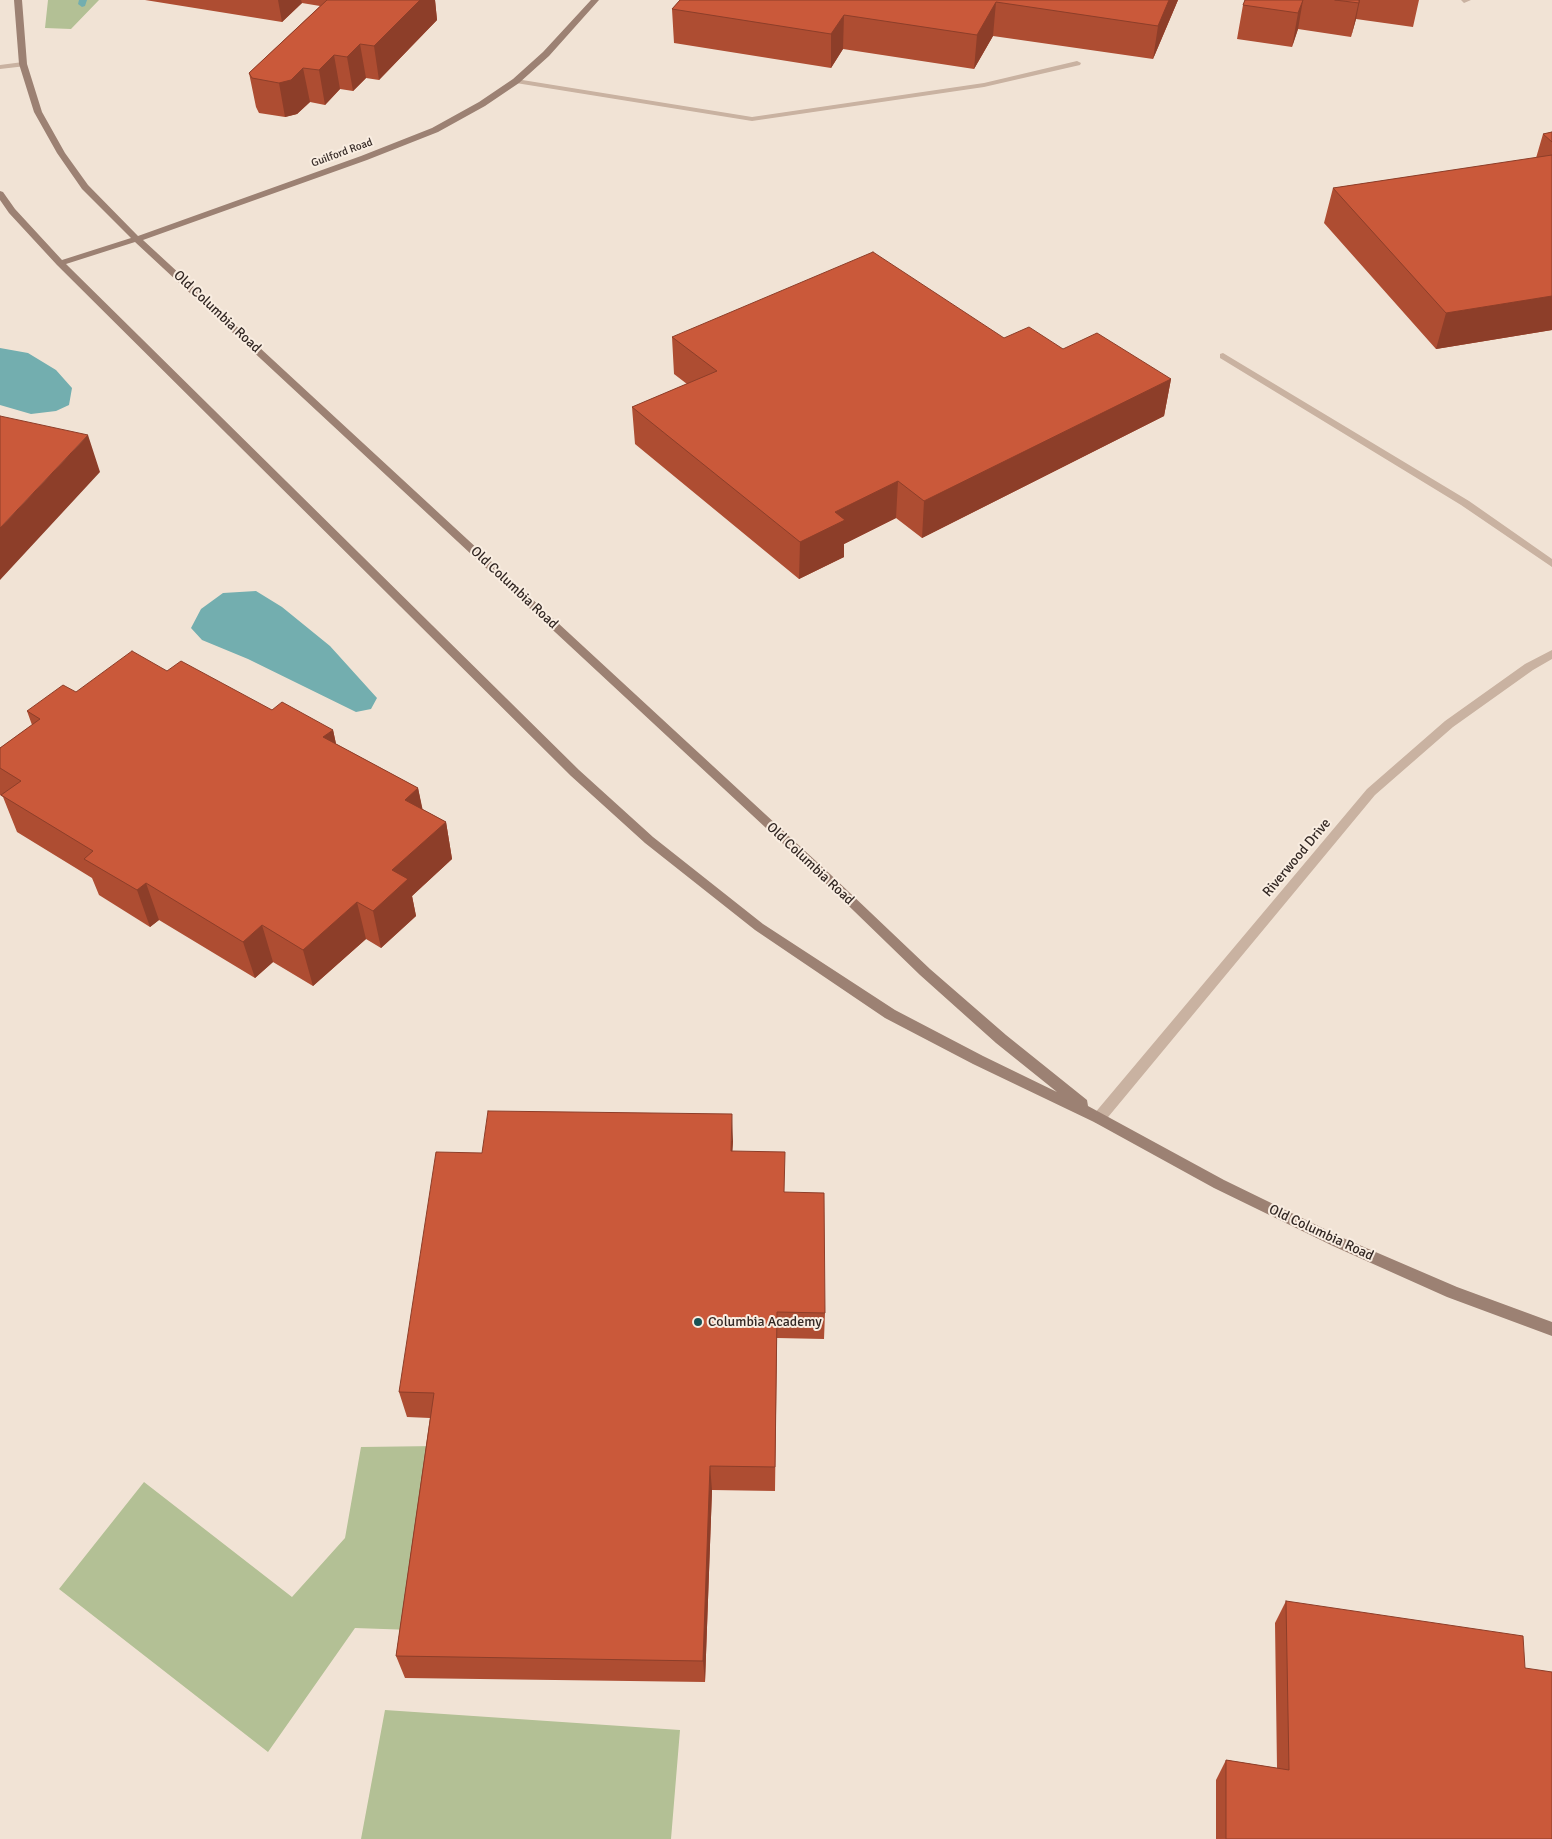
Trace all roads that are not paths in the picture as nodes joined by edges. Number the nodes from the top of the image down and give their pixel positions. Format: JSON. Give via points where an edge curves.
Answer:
{"nodes":[{"id":1,"x":18,"y":0,"type":"edge"},
{"id":2,"x":595,"y":0,"type":"edge"},
{"id":3,"x":1077,"y":63,"type":"dead end"},
{"id":4,"x":23,"y":64,"type":"junction"},
{"id":5,"x":0,"y":67,"type":"edge"},
{"id":6,"x":516,"y":80,"type":"junction"},
{"id":7,"x":0,"y":194,"type":"edge"},
{"id":8,"x":137,"y":239,"type":"junction"},
{"id":9,"x":60,"y":263,"type":"junction"},
{"id":10,"x":1223,"y":356,"type":"dead end"},
{"id":11,"x":1552,"y":564,"type":"edge"},
{"id":12,"x":1552,"y":654,"type":"edge"},
{"id":13,"x":1099,"y":1118,"type":"junction"},
{"id":14,"x":1552,"y":1329,"type":"edge"}],
"edges":[{"from":1,"to":4,"type":"street","name":"Old Columbia Road"},
{"from":2,"to":6,"type":"street","name":"Guilford Road","via":[[546,54]]},
{"from":3,"to":6,"type":"street","via":[[984,85],[752,119]]},
{"from":4,"to":5,"type":"street"},
{"from":4,"to":8,"type":"street","name":"Old Columbia Road","via":[[38,112],[61,153],[85,187]]},
{"from":6,"to":8,"type":"street","name":"Guilford Road","via":[[482,104],[435,130]]},
{"from":7,"to":9,"type":"street","name":"Old Columbia Road"},
{"from":8,"to":9,"type":"street","name":"Guilford Road"},
{"from":8,"to":13,"type":"street","name":"Old Columbia Road","via":[[925,972]]},
{"from":9,"to":13,"type":"street","name":"Old Columbia Road","via":[[575,773],[649,840],[759,927],[890,1014]]},
{"from":10,"to":11,"type":"street","via":[[1465,503]]},
{"from":12,"to":13,"type":"street","name":"Riverwood Drive","via":[[1449,724],[1371,792]]},
{"from":13,"to":14,"type":"street","name":"Old Columbia Road","via":[[1219,1184],[1338,1242],[1452,1292]]}]}
